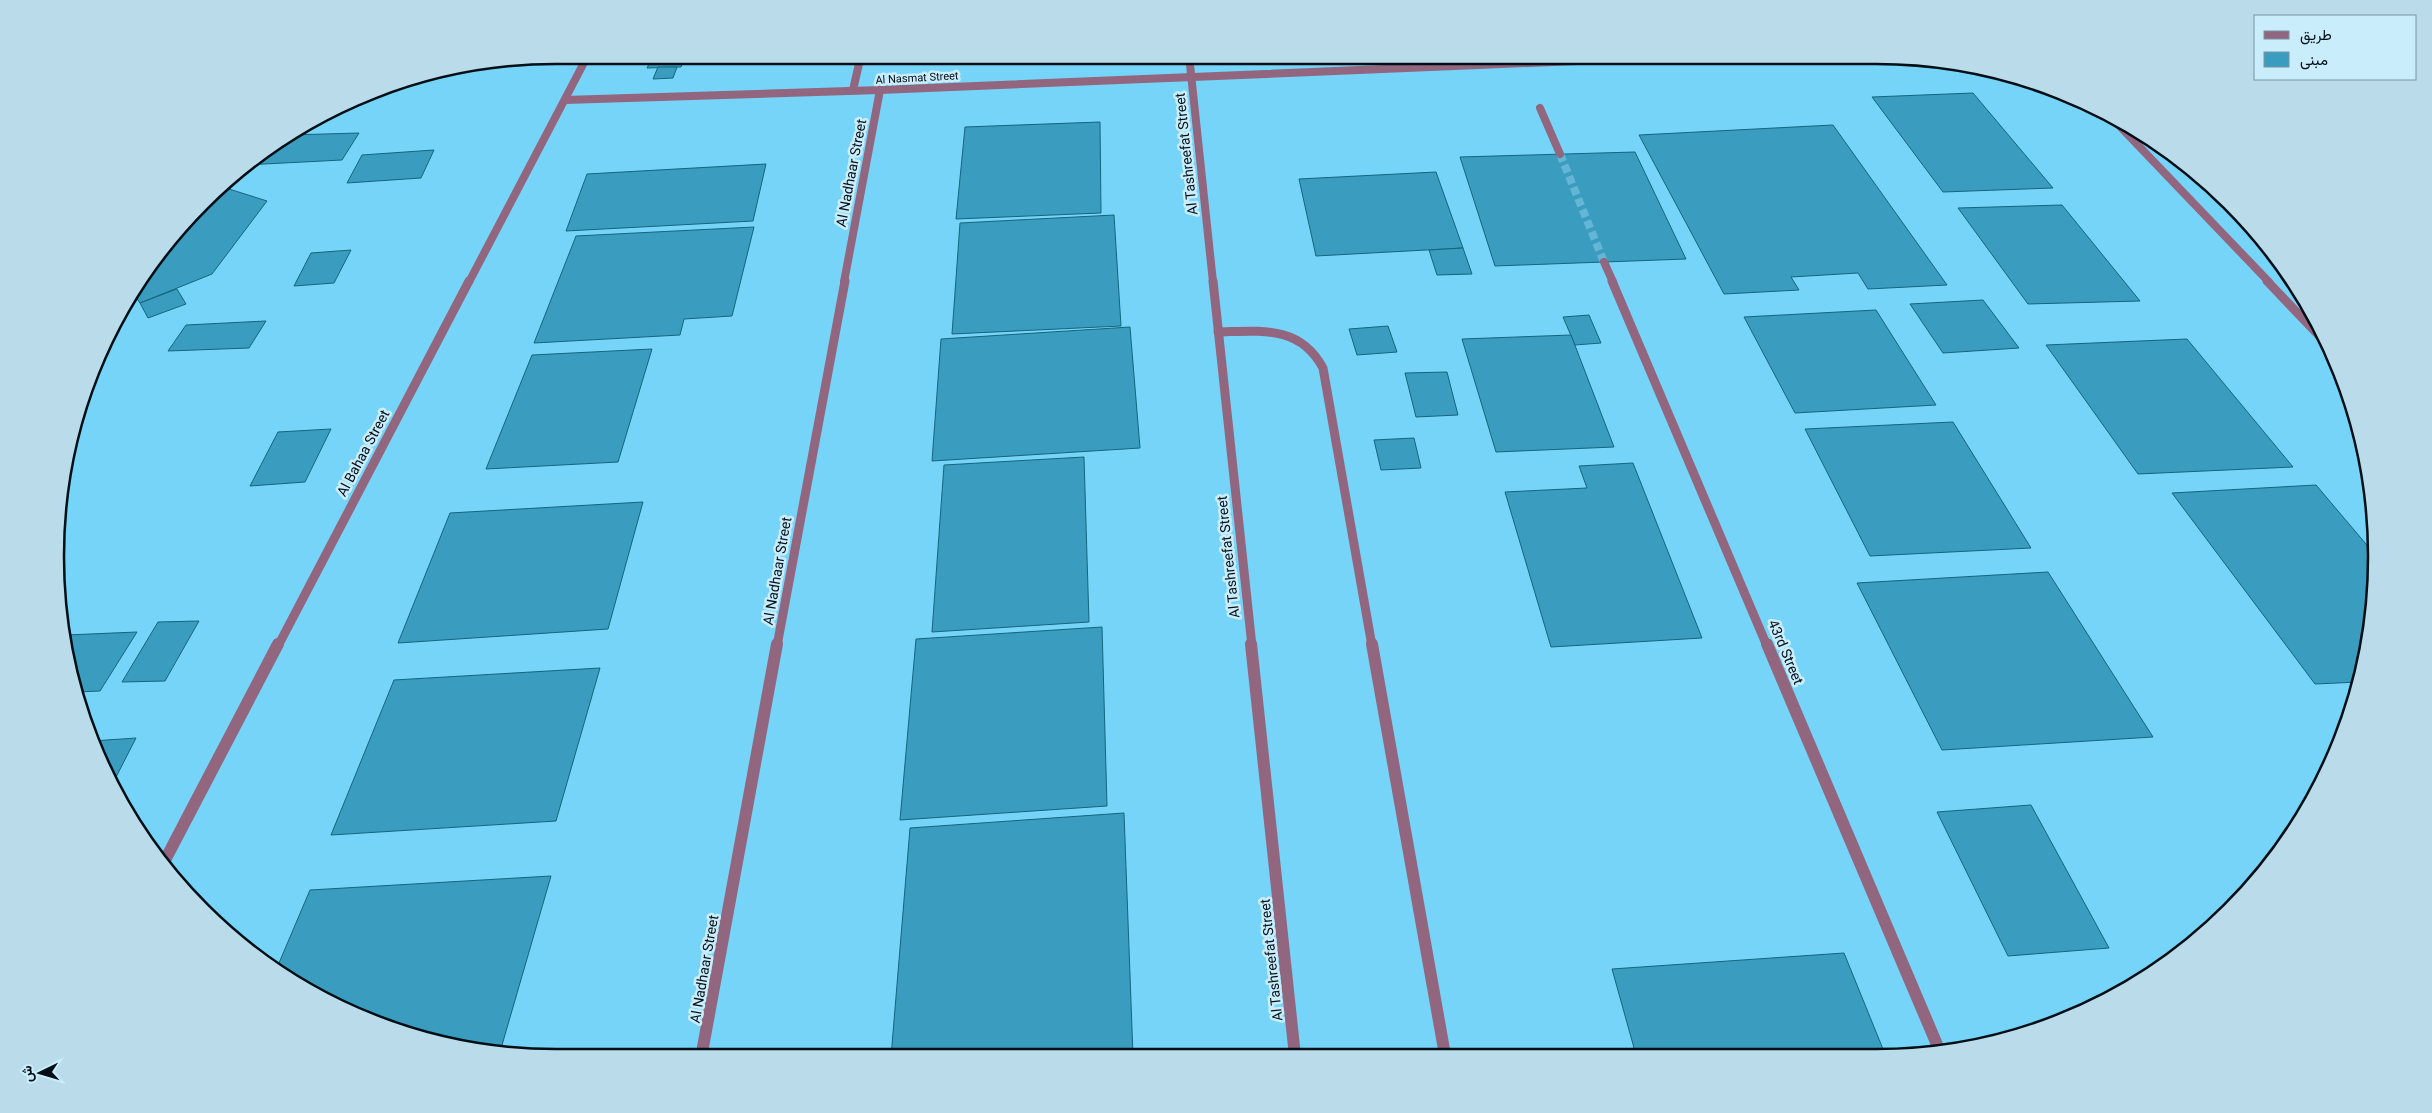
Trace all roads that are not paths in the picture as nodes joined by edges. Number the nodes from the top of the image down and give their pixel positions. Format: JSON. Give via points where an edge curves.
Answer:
{"nodes":[{"id":1,"x":583,"y":64,"type":"edge"},
{"id":2,"x":859,"y":64,"type":"edge"},
{"id":3,"x":1190,"y":64,"type":"edge"},
{"id":4,"x":1493,"y":64,"type":"edge"},
{"id":5,"x":1192,"y":76,"type":"junction"},
{"id":6,"x":854,"y":90,"type":"junction"},
{"id":7,"x":880,"y":90,"type":"junction"},
{"id":8,"x":565,"y":100,"type":"junction"},
{"id":9,"x":1540,"y":108,"type":"dead end"},
{"id":10,"x":2125,"y":132,"type":"edge"},
{"id":11,"x":1560,"y":154,"type":"tunnel mouth"},
{"id":12,"x":1604,"y":262,"type":"tunnel mouth"},
{"id":13,"x":2311,"y":327,"type":"edge"},
{"id":14,"x":1218,"y":332,"type":"junction"},
{"id":15,"x":167,"y":857,"type":"edge"},
{"id":16,"x":1937,"y":1045,"type":"edge"},
{"id":17,"x":703,"y":1049,"type":"edge"},
{"id":18,"x":1294,"y":1049,"type":"edge"},
{"id":19,"x":1444,"y":1049,"type":"edge"}],
"edges":[{"from":1,"to":8,"type":"street","name":"Al Bahaa Street"},
{"from":2,"to":6,"type":"street"},
{"from":3,"to":5,"type":"street","name":"Al Tashreefat Street"},
{"from":4,"to":5,"type":"street","name":"Al Nasmat Street"},
{"from":5,"to":7,"type":"street","name":"Al Nasmat Street"},
{"from":5,"to":14,"type":"street","name":"Al Tashreefat Street"},
{"from":6,"to":7,"type":"street","name":"Al Nasmat Street"},
{"from":6,"to":8,"type":"street","name":"Al Nasmat Street"},
{"from":7,"to":17,"type":"street","name":"Al Nadhaar Street"},
{"from":8,"to":15,"type":"street","name":"Al Bahaa Street"},
{"from":9,"to":11,"type":"street"},
{"from":10,"to":13,"type":"street"},
{"from":12,"to":16,"type":"street","name":"43rd Street"},
{"from":14,"to":18,"type":"street","name":"Al Tashreefat Street"},
{"from":14,"to":19,"type":"street","via":[[1285,333],[1310,346],[1323,368]]}]}
